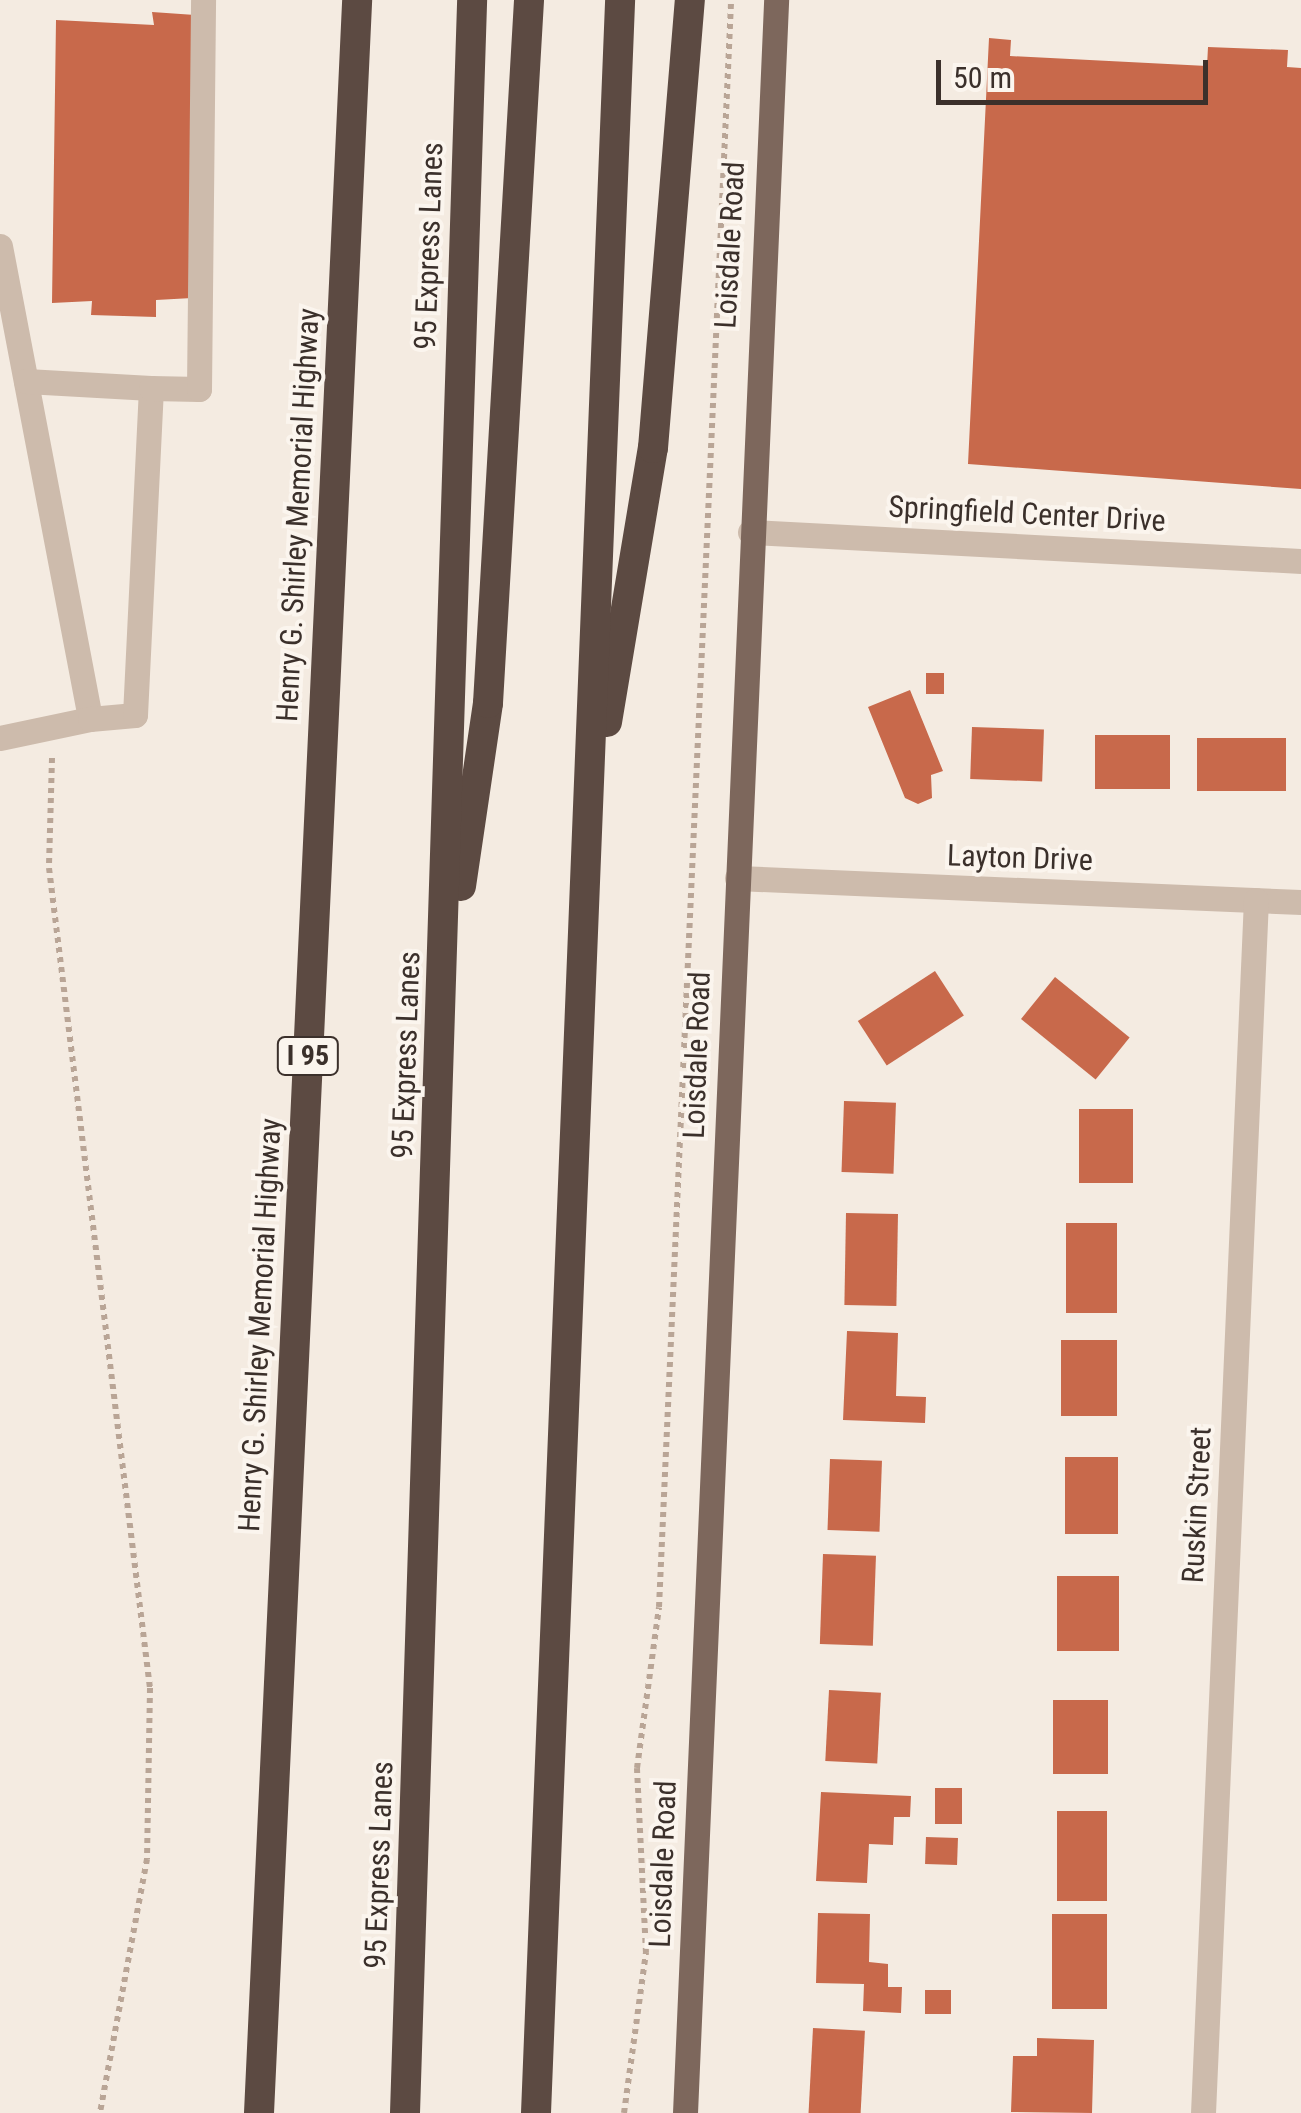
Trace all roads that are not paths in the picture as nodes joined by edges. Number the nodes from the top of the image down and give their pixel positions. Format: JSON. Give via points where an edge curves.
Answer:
{"nodes":[{"id":1,"x":203,"y":0,"type":"edge"},
{"id":2,"x":357,"y":0,"type":"edge"},
{"id":3,"x":472,"y":0,"type":"edge"},
{"id":4,"x":529,"y":0,"type":"edge"},
{"id":5,"x":620,"y":0,"type":"edge"},
{"id":6,"x":690,"y":0,"type":"edge"},
{"id":7,"x":776,"y":0,"type":"edge"},
{"id":8,"x":0,"y":246,"type":"edge"},
{"id":9,"x":26,"y":381,"type":"junction"},
{"id":10,"x":152,"y":388,"type":"junction"},
{"id":11,"x":750,"y":532,"type":"junction"},
{"id":12,"x":1301,"y":560,"type":"edge"},
{"id":13,"x":90,"y":719,"type":"junction"},
{"id":14,"x":0,"y":738,"type":"edge"},
{"id":15,"x":588,"y":833,"type":"junction"},
{"id":16,"x":736,"y":878,"type":"junction"},
{"id":17,"x":1256,"y":900,"type":"junction"},
{"id":18,"x":1301,"y":902,"type":"edge"},
{"id":19,"x":443,"y":997,"type":"junction"},
{"id":20,"x":259,"y":2113,"type":"edge"},
{"id":21,"x":406,"y":2113,"type":"edge"},
{"id":22,"x":536,"y":2113,"type":"edge"},
{"id":23,"x":684,"y":2113,"type":"edge"},
{"id":24,"x":1202,"y":2113,"type":"edge"}],
"edges":[{"from":1,"to":10,"type":"street","via":[[199,389]]},
{"from":2,"to":20,"type":"highway","name":"Henry G. Shirley Memorial Highway","number":"I 95"},
{"from":3,"to":19,"type":"highway","name":"95 Express Lanes"},
{"from":4,"to":19,"type":"highway","via":[[488,703]]},
{"from":5,"to":15,"type":"highway"},
{"from":6,"to":15,"type":"highway","via":[[646,507]]},
{"from":7,"to":11,"type":"main road","name":"Loisdale Road"},
{"from":8,"to":9,"type":"street"},
{"from":9,"to":10,"type":"street"},
{"from":9,"to":13,"type":"street"},
{"from":10,"to":13,"type":"street","via":[[135,716]]},
{"from":11,"to":12,"type":"street","name":"Springfield Center Drive"},
{"from":11,"to":16,"type":"main road","name":"Loisdale Road"},
{"from":13,"to":14,"type":"street"},
{"from":15,"to":22,"type":"highway"},
{"from":16,"to":17,"type":"street","name":"Layton Drive"},
{"from":16,"to":23,"type":"main road","name":"Loisdale Road"},
{"from":17,"to":18,"type":"street","name":"Layton Drive"},
{"from":17,"to":24,"type":"street","name":"Ruskin Street"},
{"from":19,"to":21,"type":"highway","name":"95 Express Lanes"}]}
